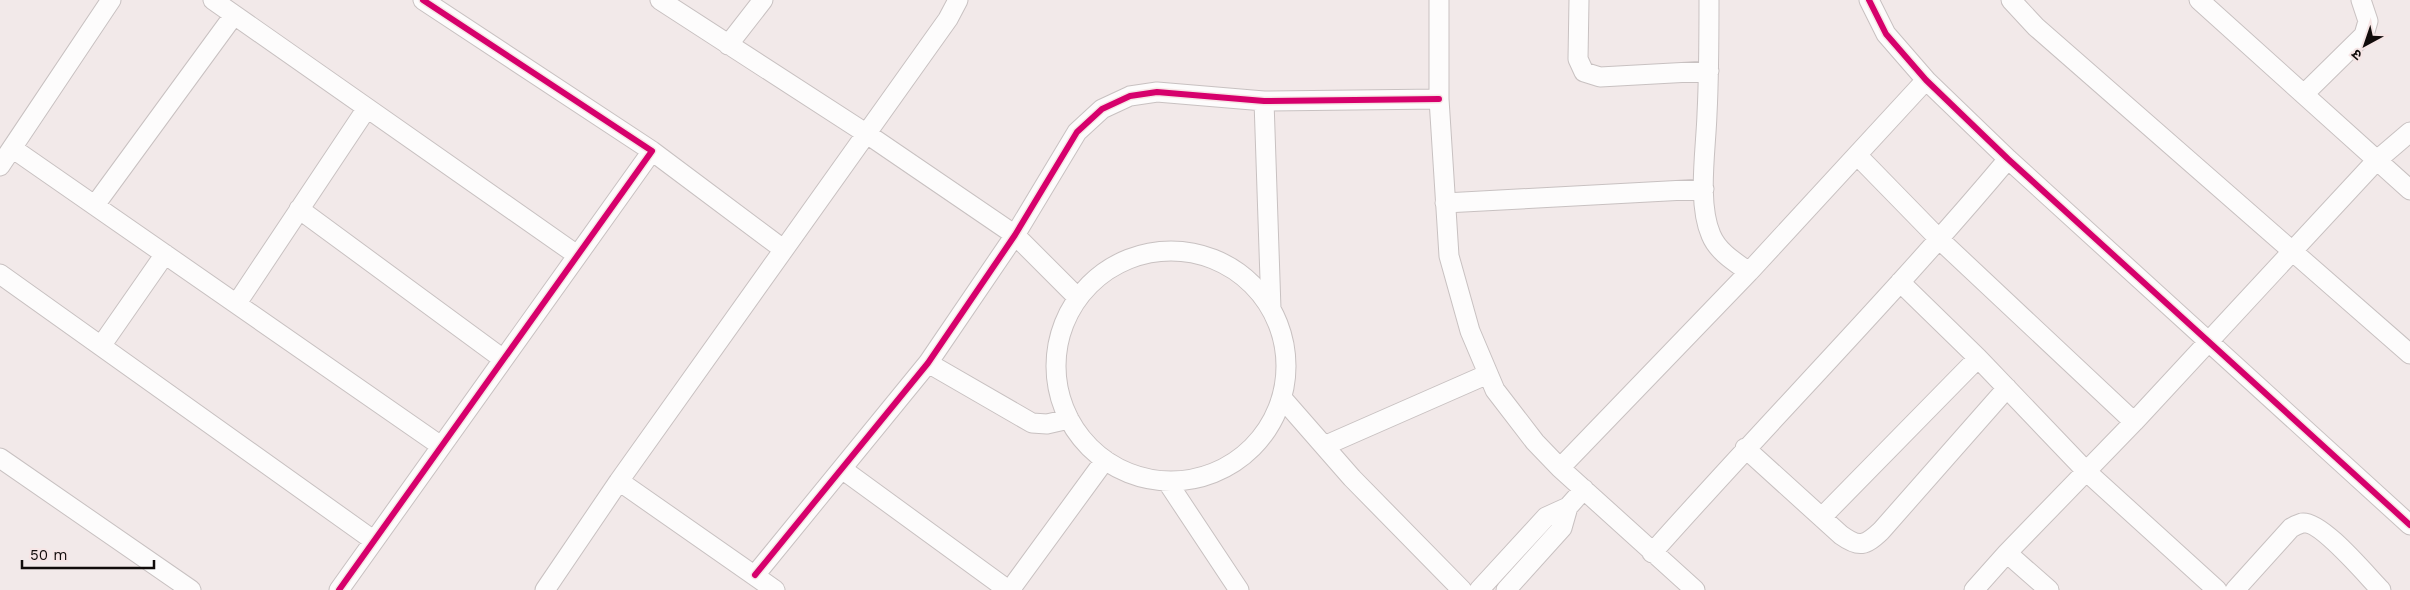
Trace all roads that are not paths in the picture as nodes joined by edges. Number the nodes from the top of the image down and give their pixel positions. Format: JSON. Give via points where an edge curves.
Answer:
{"nodes":[{"id":1,"x":111,"y":0,"type":"edge"},
{"id":2,"x":213,"y":0,"type":"edge"},
{"id":3,"x":423,"y":0,"type":"edge"},
{"id":4,"x":660,"y":0,"type":"edge"},
{"id":5,"x":762,"y":0,"type":"edge"},
{"id":6,"x":958,"y":0,"type":"edge"},
{"id":7,"x":1439,"y":0,"type":"edge"},
{"id":8,"x":1579,"y":0,"type":"edge"},
{"id":9,"x":1709,"y":0,"type":"edge"},
{"id":10,"x":1869,"y":0,"type":"edge"},
{"id":11,"x":2010,"y":0,"type":"edge"},
{"id":12,"x":2200,"y":0,"type":"edge"},
{"id":13,"x":2361,"y":0,"type":"edge"},
{"id":14,"x":234,"y":15,"type":"junction"},
{"id":15,"x":728,"y":45,"type":"junction"},
{"id":16,"x":1709,"y":70,"type":"junction"},
{"id":17,"x":1926,"y":80,"type":"junction"},
{"id":18,"x":2304,"y":94,"type":"junction"},
{"id":19,"x":1440,"y":99,"type":"junction"},
{"id":20,"x":1264,"y":101,"type":"junction"},
{"id":21,"x":367,"y":108,"type":"junction"},
{"id":22,"x":2410,"y":132,"type":"edge"},
{"id":23,"x":868,"y":134,"type":"junction"},
{"id":24,"x":12,"y":148,"type":"junction"},
{"id":25,"x":652,"y":151,"type":"junction"},
{"id":26,"x":1857,"y":155,"type":"junction"},
{"id":27,"x":2008,"y":159,"type":"junction"},
{"id":28,"x":2376,"y":161,"type":"junction"},
{"id":29,"x":0,"y":166,"type":"edge"},
{"id":30,"x":1704,"y":189,"type":"junction"},
{"id":31,"x":2410,"y":190,"type":"edge"},
{"id":32,"x":1446,"y":203,"type":"junction"},
{"id":33,"x":95,"y":205,"type":"junction"},
{"id":34,"x":299,"y":209,"type":"junction"},
{"id":35,"x":1015,"y":235,"type":"junction"},
{"id":36,"x":1940,"y":240,"type":"junction"},
{"id":37,"x":783,"y":249,"type":"junction"},
{"id":38,"x":2292,"y":250,"type":"junction"},
{"id":39,"x":165,"y":254,"type":"junction"},
{"id":40,"x":577,"y":255,"type":"junction"},
{"id":41,"x":1749,"y":272,"type":"junction"},
{"id":42,"x":0,"y":274,"type":"edge"},
{"id":43,"x":1900,"y":282,"type":"junction"},
{"id":44,"x":1078,"y":298,"type":"junction"},
{"id":45,"x":237,"y":304,"type":"junction"},
{"id":46,"x":1272,"y":309,"type":"junction"},
{"id":47,"x":2208,"y":342,"type":"junction"},
{"id":48,"x":101,"y":346,"type":"junction"},
{"id":49,"x":2410,"y":354,"type":"edge"},
{"id":50,"x":1978,"y":358,"type":"junction"},
{"id":51,"x":503,"y":359,"type":"junction"},
{"id":52,"x":928,"y":364,"type":"junction"},
{"id":53,"x":1488,"y":374,"type":"junction"},
{"id":54,"x":2007,"y":388,"type":"junction"},
{"id":55,"x":1282,"y":398,"type":"junction"},
{"id":56,"x":1069,"y":419,"type":"junction"},
{"id":57,"x":2134,"y":422,"type":"junction"},
{"id":58,"x":441,"y":446,"type":"junction"},
{"id":59,"x":1324,"y":446,"type":"junction"},
{"id":60,"x":1745,"y":448,"type":"junction"},
{"id":61,"x":0,"y":458,"type":"edge"},
{"id":62,"x":1105,"y":460,"type":"junction"},
{"id":63,"x":1560,"y":468,"type":"junction"},
{"id":64,"x":842,"y":469,"type":"junction"},
{"id":65,"x":2087,"y":472,"type":"junction"},
{"id":66,"x":619,"y":481,"type":"junction"},
{"id":67,"x":1168,"y":483,"type":"junction"},
{"id":68,"x":1584,"y":489,"type":"junction"},
{"id":69,"x":1568,"y":507,"type":"junction"},
{"id":70,"x":1822,"y":517,"type":"junction"},
{"id":71,"x":2410,"y":525,"type":"edge"},
{"id":72,"x":373,"y":540,"type":"junction"},
{"id":73,"x":1652,"y":553,"type":"junction"},
{"id":74,"x":2007,"y":553,"type":"junction"},
{"id":75,"x":755,"y":575,"type":"junction"},
{"id":76,"x":191,"y":590,"type":"edge"},
{"id":77,"x":338,"y":590,"type":"edge"},
{"id":78,"x":545,"y":590,"type":"edge"},
{"id":79,"x":775,"y":590,"type":"edge"},
{"id":80,"x":1009,"y":590,"type":"edge"},
{"id":81,"x":1239,"y":590,"type":"edge"},
{"id":82,"x":1462,"y":590,"type":"edge"},
{"id":83,"x":1479,"y":590,"type":"edge"},
{"id":84,"x":1506,"y":590,"type":"edge"},
{"id":85,"x":1695,"y":590,"type":"edge"},
{"id":86,"x":1974,"y":590,"type":"edge"},
{"id":87,"x":2049,"y":590,"type":"edge"},
{"id":88,"x":2217,"y":590,"type":"edge"},
{"id":89,"x":2235,"y":590,"type":"edge"},
{"id":90,"x":2382,"y":590,"type":"edge"}],
"edges":[{"from":1,"to":24,"type":"street"},
{"from":2,"to":14,"type":"street"},
{"from":3,"to":25,"type":"street"},
{"from":4,"to":15,"type":"street"},
{"from":5,"to":15,"type":"street"},
{"from":6,"to":23,"type":"street"},
{"from":7,"to":19,"type":"street"},
{"from":8,"to":16,"type":"street","via":[[1578,60],[1584,72],[1600,77]]},
{"from":9,"to":16,"type":"street"},
{"from":10,"to":17,"type":"street","via":[[1886,34]]},
{"from":11,"to":38,"type":"street"},
{"from":12,"to":18,"type":"street"},
{"from":13,"to":18,"type":"street","via":[[2368,22],[2364,34]]},
{"from":14,"to":21,"type":"street"},
{"from":14,"to":33,"type":"street"},
{"from":15,"to":23,"type":"street"},
{"from":16,"to":30,"type":"street"},
{"from":17,"to":26,"type":"street"},
{"from":17,"to":27,"type":"street"},
{"from":18,"to":28,"type":"street"},
{"from":19,"to":20,"type":"street"},
{"from":19,"to":32,"type":"street"},
{"from":20,"to":35,"type":"street","via":[[1157,92],[1130,96],[1102,109],[1077,132]]},
{"from":20,"to":46,"type":"street"},
{"from":21,"to":34,"type":"street"},
{"from":21,"to":40,"type":"street"},
{"from":22,"to":28,"type":"street"},
{"from":23,"to":35,"type":"street"},
{"from":23,"to":37,"type":"street"},
{"from":24,"to":29,"type":"street"},
{"from":24,"to":33,"type":"street"},
{"from":25,"to":37,"type":"street"},
{"from":25,"to":40,"type":"street"},
{"from":26,"to":36,"type":"street"},
{"from":26,"to":41,"type":"street"},
{"from":27,"to":36,"type":"street"},
{"from":27,"to":47,"type":"street"},
{"from":28,"to":31,"type":"street"},
{"from":28,"to":38,"type":"street"},
{"from":30,"to":32,"type":"street"},
{"from":30,"to":41,"type":"street","via":[[1707,224],[1712,237],[1721,251]]},
{"from":32,"to":53,"type":"street","via":[[1449,256],[1470,331]]},
{"from":33,"to":39,"type":"street"},
{"from":34,"to":45,"type":"street"},
{"from":34,"to":51,"type":"street"},
{"from":35,"to":44,"type":"street"},
{"from":35,"to":52,"type":"street"},
{"from":36,"to":43,"type":"street"},
{"from":36,"to":57,"type":"street"},
{"from":37,"to":66,"type":"street"},
{"from":38,"to":47,"type":"street"},
{"from":38,"to":49,"type":"street"},
{"from":39,"to":45,"type":"street"},
{"from":39,"to":48,"type":"street"},
{"from":40,"to":51,"type":"street"},
{"from":41,"to":63,"type":"street"},
{"from":42,"to":48,"type":"street"},
{"from":43,"to":50,"type":"street"},
{"from":43,"to":60,"type":"street"},
{"from":44,"to":46,"type":"street","via":[[1102,273],[1133,257],[1151,252],[1186,252],[1203,255],[1235,270]]},
{"from":44,"to":56,"type":"street","via":[[1057,348],[1057,384]]},
{"from":45,"to":58,"type":"street"},
{"from":46,"to":55,"type":"street","via":[[1282,335],[1286,362]]},
{"from":47,"to":57,"type":"street"},
{"from":47,"to":71,"type":"street"},
{"from":48,"to":72,"type":"street"},
{"from":50,"to":54,"type":"street"},
{"from":50,"to":70,"type":"street"},
{"from":51,"to":58,"type":"street"},
{"from":52,"to":56,"type":"street","via":[[1032,423],[1047,424]]},
{"from":52,"to":64,"type":"street"},
{"from":53,"to":59,"type":"street"},
{"from":53,"to":63,"type":"street","via":[[1495,390],[1535,442]]},
{"from":54,"to":65,"type":"street"},
{"from":54,"to":70,"type":"street","via":[[1870,541],[1852,543]]},
{"from":55,"to":59,"type":"street"},
{"from":55,"to":67,"type":"street","via":[[1267,431],[1242,458],[1210,475]]},
{"from":56,"to":62,"type":"street","via":[[1091,448]]},
{"from":57,"to":65,"type":"street"},
{"from":58,"to":72,"type":"street"},
{"from":59,"to":82,"type":"street"},
{"from":60,"to":70,"type":"street"},
{"from":60,"to":73,"type":"street"},
{"from":61,"to":76,"type":"street"},
{"from":62,"to":67,"type":"street","via":[[1138,476]]},
{"from":62,"to":80,"type":"street"},
{"from":63,"to":68,"type":"street"},
{"from":64,"to":75,"type":"street"},
{"from":64,"to":80,"type":"street"},
{"from":65,"to":74,"type":"street"},
{"from":65,"to":88,"type":"street"},
{"from":66,"to":75,"type":"street"},
{"from":66,"to":78,"type":"street"},
{"from":67,"to":81,"type":"street"},
{"from":68,"to":69,"type":"street"},
{"from":68,"to":73,"type":"street"},
{"from":69,"to":83,"type":"street","via":[[1546,517]]},
{"from":69,"to":84,"type":"street","via":[[1562,528]]},
{"from":72,"to":77,"type":"street"},
{"from":73,"to":85,"type":"street"},
{"from":74,"to":86,"type":"street"},
{"from":74,"to":87,"type":"street"},
{"from":75,"to":79,"type":"street"},
{"from":89,"to":90,"type":"street","via":[[2291,528],[2302,523],[2313,525],[2325,534]]}]}
